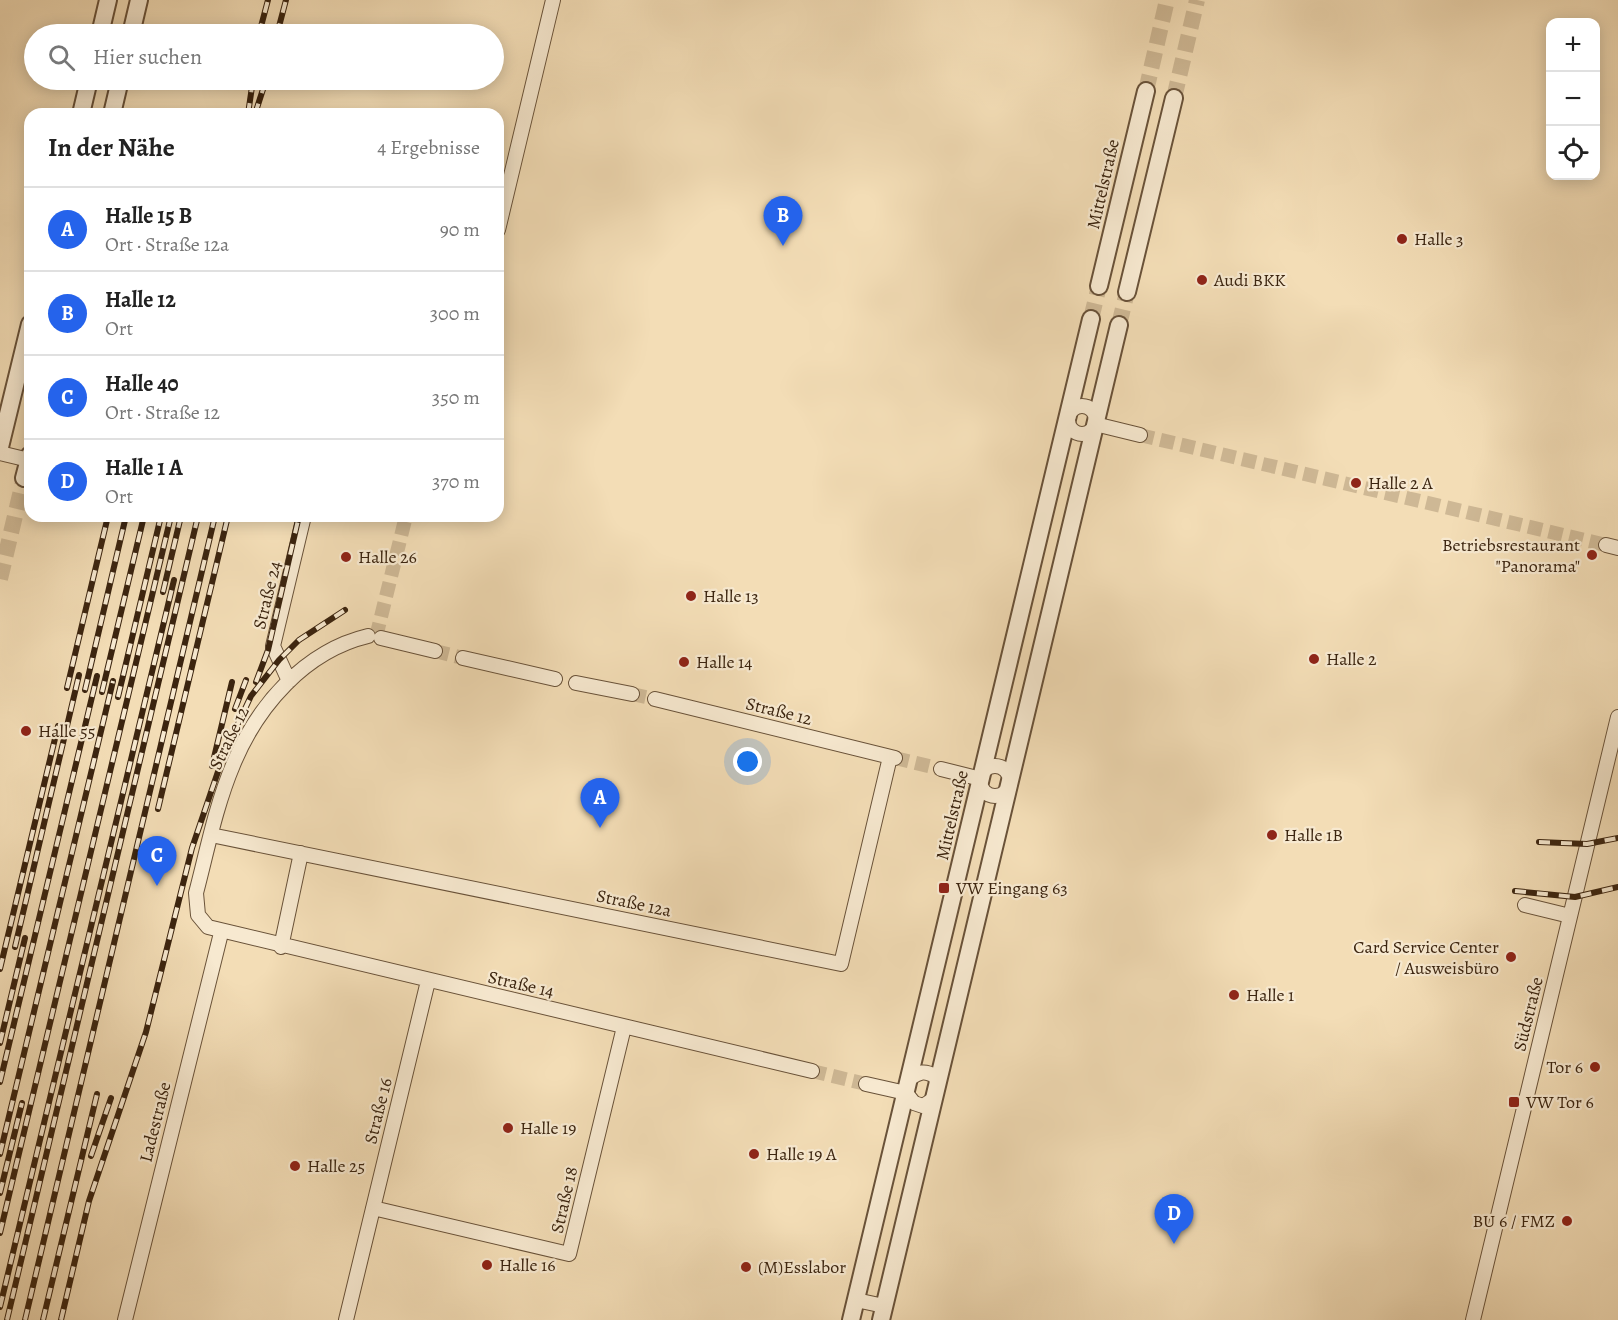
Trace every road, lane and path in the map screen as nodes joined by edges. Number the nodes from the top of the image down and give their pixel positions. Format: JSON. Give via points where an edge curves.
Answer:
{"nodes":[{"id":1,"x":108,"y":0,"type":"edge"},
{"id":2,"x":139,"y":0,"type":"edge"},
{"id":3,"x":553,"y":0,"type":"edge"},
{"id":4,"x":102,"y":24,"type":"edge"},
{"id":5,"x":133,"y":24,"type":"edge"},
{"id":6,"x":87,"y":90,"type":"edge"},
{"id":7,"x":118,"y":90,"type":"edge"},
{"id":8,"x":1146,"y":91,"type":"tunnel mouth"},
{"id":9,"x":1174,"y":98,"type":"tunnel mouth"},
{"id":10,"x":82,"y":108,"type":"edge"},
{"id":11,"x":113,"y":108,"type":"edge"},
{"id":12,"x":504,"y":205,"type":"edge"},
{"id":13,"x":1099,"y":286,"type":"tunnel mouth"},
{"id":14,"x":1127,"y":292,"type":"tunnel mouth"},
{"id":15,"x":1091,"y":319,"type":"tunnel mouth"},
{"id":16,"x":1119,"y":325,"type":"tunnel mouth"},
{"id":17,"x":24,"y":349,"type":"edge"},
{"id":18,"x":1068,"y":416,"type":"junction"},
{"id":19,"x":1095,"y":424,"type":"junction"},
{"id":20,"x":1140,"y":435,"type":"tunnel mouth"},
{"id":21,"x":0,"y":447,"type":"edge"},
{"id":22,"x":0,"y":453,"type":"edge"},
{"id":23,"x":24,"y":457,"type":"edge"},
{"id":24,"x":303,"y":522,"type":"edge"},
{"id":25,"x":435,"y":651,"type":"tunnel mouth"},
{"id":26,"x":463,"y":658,"type":"tunnel mouth"},
{"id":27,"x":555,"y":679,"type":"dead end"},
{"id":28,"x":289,"y":681,"type":"junction"},
{"id":29,"x":576,"y":683,"type":"dead end"},
{"id":30,"x":633,"y":694,"type":"tunnel mouth"},
{"id":31,"x":655,"y":699,"type":"tunnel mouth"},
{"id":32,"x":1618,"y":717,"type":"edge"},
{"id":33,"x":892,"y":757,"type":"joint"},
{"id":34,"x":941,"y":769,"type":"tunnel mouth"},
{"id":35,"x":981,"y":779,"type":"junction"},
{"id":36,"x":1009,"y":785,"type":"junction"},
{"id":37,"x":211,"y":835,"type":"junction"},
{"id":38,"x":301,"y":853,"type":"junction"},
{"id":39,"x":1525,"y":905,"type":"dead end"},
{"id":40,"x":1570,"y":916,"type":"junction"},
{"id":41,"x":221,"y":933,"type":"junction"},
{"id":42,"x":280,"y":947,"type":"junction"},
{"id":43,"x":428,"y":981,"type":"junction"},
{"id":44,"x":624,"y":1027,"type":"junction"},
{"id":45,"x":812,"y":1071,"type":"tunnel mouth"},
{"id":46,"x":866,"y":1084,"type":"tunnel mouth"},
{"id":47,"x":908,"y":1085,"type":"junction"},
{"id":48,"x":936,"y":1091,"type":"junction"},
{"id":49,"x":373,"y":1208,"type":"junction"},
{"id":50,"x":856,"y":1300,"type":"junction"},
{"id":51,"x":883,"y":1313,"type":"edge"},
{"id":52,"x":125,"y":1320,"type":"edge"},
{"id":53,"x":346,"y":1320,"type":"edge"},
{"id":54,"x":851,"y":1320,"type":"edge"},
{"id":55,"x":1473,"y":1320,"type":"edge"}],
"edges":[{"from":1,"to":4,"type":"street"},
{"from":2,"to":5,"type":"street"},
{"from":3,"to":12,"type":"street"},
{"from":6,"to":10,"type":"street"},
{"from":7,"to":11,"type":"street"},
{"from":8,"to":13,"type":"street","name":"Mittelstraße"},
{"from":9,"to":14,"type":"street"},
{"from":15,"to":18,"type":"street","name":"Mittelstraße"},
{"from":16,"to":19,"type":"street"},
{"from":17,"to":21,"type":"street"},
{"from":18,"to":19,"type":"street","via":[[1068,425],[1078,434],[1089,432]]},
{"from":18,"to":19,"type":"street","via":[[1075,408],[1087,406],[1094,413]]},
{"from":18,"to":35,"type":"street","name":"Mittelstraße"},
{"from":19,"to":20,"type":"street"},
{"from":19,"to":36,"type":"street"},
{"from":22,"to":23,"type":"street"},
{"from":24,"to":28,"type":"street","name":"Straße 24","via":[[273,646]]},
{"from":25,"to":28,"type":"street","name":"Straße 12","via":[[374,637],[319,655]]},
{"from":26,"to":27,"type":"street"},
{"from":28,"to":37,"type":"street","name":"Straße 12","via":[[265,707],[233,764]]},
{"from":29,"to":30,"type":"street"},
{"from":31,"to":33,"type":"street","name":"Straße 12"},
{"from":32,"to":40,"type":"street","name":"Südstraße"},
{"from":33,"to":38,"type":"street","name":"Straße 12a","via":[[841,964]]},
{"from":34,"to":35,"type":"street"},
{"from":35,"to":36,"type":"street","via":[[983,789],[991,795],[1002,794]]},
{"from":35,"to":36,"type":"street","via":[[987,767],[999,765],[1009,774]]},
{"from":35,"to":47,"type":"street","name":"Mittelstraße"},
{"from":36,"to":48,"type":"street"},
{"from":37,"to":38,"type":"street","name":"Straße 12a"},
{"from":37,"to":41,"type":"street","name":"Straße 12","via":[[196,893],[198,915],[208,927]]},
{"from":38,"to":42,"type":"street"},
{"from":39,"to":40,"type":"street"},
{"from":40,"to":55,"type":"street","name":"Südstraße"},
{"from":41,"to":42,"type":"street","name":"Straße 14"},
{"from":41,"to":52,"type":"street","name":"Ladestraße"},
{"from":42,"to":43,"type":"street","name":"Straße 14"},
{"from":43,"to":44,"type":"street","name":"Straße 14"},
{"from":43,"to":49,"type":"street","name":"Straße 16"},
{"from":44,"to":45,"type":"street","name":"Straße 14"},
{"from":44,"to":49,"type":"street","name":"Straße 18","via":[[570,1254]]},
{"from":46,"to":47,"type":"street"},
{"from":47,"to":48,"type":"street","via":[[914,1103],[923,1106]]},
{"from":47,"to":48,"type":"street","via":[[920,1071],[928,1072],[935,1076]]},
{"from":47,"to":50,"type":"street","name":"Mittelstraße"},
{"from":48,"to":51,"type":"street"},
{"from":49,"to":53,"type":"street","name":"Straße 16"},
{"from":50,"to":51,"type":"street"},
{"from":50,"to":54,"type":"street","name":"Mittelstraße"}]}
